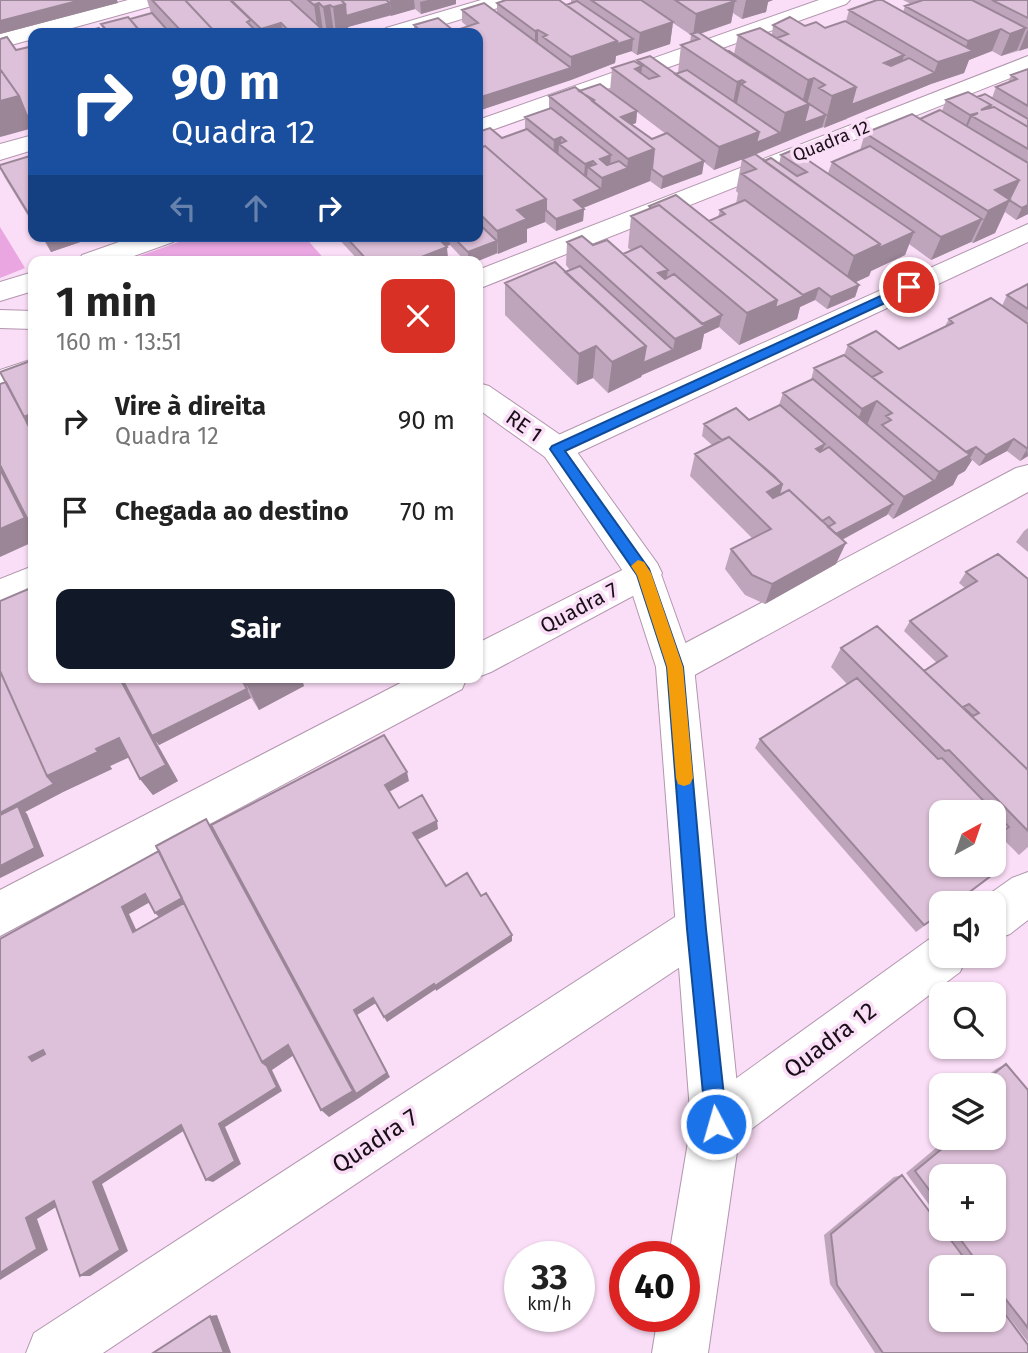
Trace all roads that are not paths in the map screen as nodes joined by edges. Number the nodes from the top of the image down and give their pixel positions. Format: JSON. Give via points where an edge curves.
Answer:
{"nodes":[{"id":1,"x":152,"y":0,"type":"edge"},
{"id":2,"x":504,"y":0,"type":"edge"},
{"id":3,"x":839,"y":0,"type":"edge"},
{"id":4,"x":48,"y":28,"type":"edge"},
{"id":5,"x":411,"y":28,"type":"edge"},
{"id":6,"x":28,"y":33,"type":"edge"},
{"id":7,"x":0,"y":41,"type":"edge"},
{"id":8,"x":1028,"y":63,"type":"edge"},
{"id":9,"x":483,"y":126,"type":"edge"},
{"id":10,"x":28,"y":144,"type":"edge"},
{"id":11,"x":0,"y":152,"type":"edge"},
{"id":12,"x":1028,"y":232,"type":"edge"},
{"id":13,"x":146,"y":242,"type":"edge"},
{"id":14,"x":106,"y":256,"type":"edge"},
{"id":15,"x":483,"y":278,"type":"edge"},
{"id":16,"x":28,"y":283,"type":"edge"},
{"id":17,"x":0,"y":292,"type":"edge"},
{"id":18,"x":0,"y":319,"type":"edge"},
{"id":19,"x":28,"y":320,"type":"edge"},
{"id":20,"x":28,"y":371,"type":"edge"},
{"id":21,"x":0,"y":382,"type":"edge"},
{"id":22,"x":483,"y":397,"type":"edge"},
{"id":23,"x":557,"y":449,"type":"junction"},
{"id":24,"x":1028,"y":477,"type":"edge"},
{"id":25,"x":644,"y":573,"type":"junction"},
{"id":26,"x":28,"y":582,"type":"edge"},
{"id":27,"x":0,"y":595,"type":"edge"},
{"id":28,"x":483,"y":658,"type":"edge"},
{"id":29,"x":675,"y":667,"type":"junction"},
{"id":30,"x":437,"y":683,"type":"edge"},
{"id":31,"x":1028,"y":893,"type":"edge"},
{"id":32,"x":1006,"y":909,"type":"edge"},
{"id":33,"x":0,"y":914,"type":"edge"},
{"id":34,"x":696,"y":929,"type":"junction"},
{"id":35,"x":929,"y":967,"type":"edge"},
{"id":36,"x":716,"y":1124,"type":"junction"},
{"id":37,"x":54,"y":1353,"type":"edge"},
{"id":38,"x":680,"y":1353,"type":"edge"}],
"edges":[{"from":1,"to":4,"type":"street"},
{"from":2,"to":5,"type":"street"},
{"from":3,"to":9,"type":"street"},
{"from":6,"to":7,"type":"street"},
{"from":8,"to":15,"type":"street","name":"Quadra 12"},
{"from":10,"to":11,"type":"street"},
{"from":12,"to":23,"type":"street"},
{"from":13,"to":14,"type":"street"},
{"from":16,"to":17,"type":"street"},
{"from":18,"to":19,"type":"street"},
{"from":20,"to":21,"type":"street"},
{"from":22,"to":23,"type":"street","name":"RE 1"},
{"from":23,"to":25,"type":"street","name":"RE 1"},
{"from":24,"to":29,"type":"street"},
{"from":25,"to":28,"type":"street","name":"Quadra 7"},
{"from":25,"to":29,"type":"street","name":"RE 1"},
{"from":26,"to":27,"type":"street"},
{"from":29,"to":34,"type":"street","name":"RE 1"},
{"from":30,"to":33,"type":"street"},
{"from":31,"to":32,"type":"street"},
{"from":34,"to":36,"type":"street","name":"RE 1"},
{"from":34,"to":37,"type":"street","name":"Quadra 7"},
{"from":35,"to":36,"type":"street","name":"Quadra 12"},
{"from":36,"to":38,"type":"street","name":"RE 1"}]}
